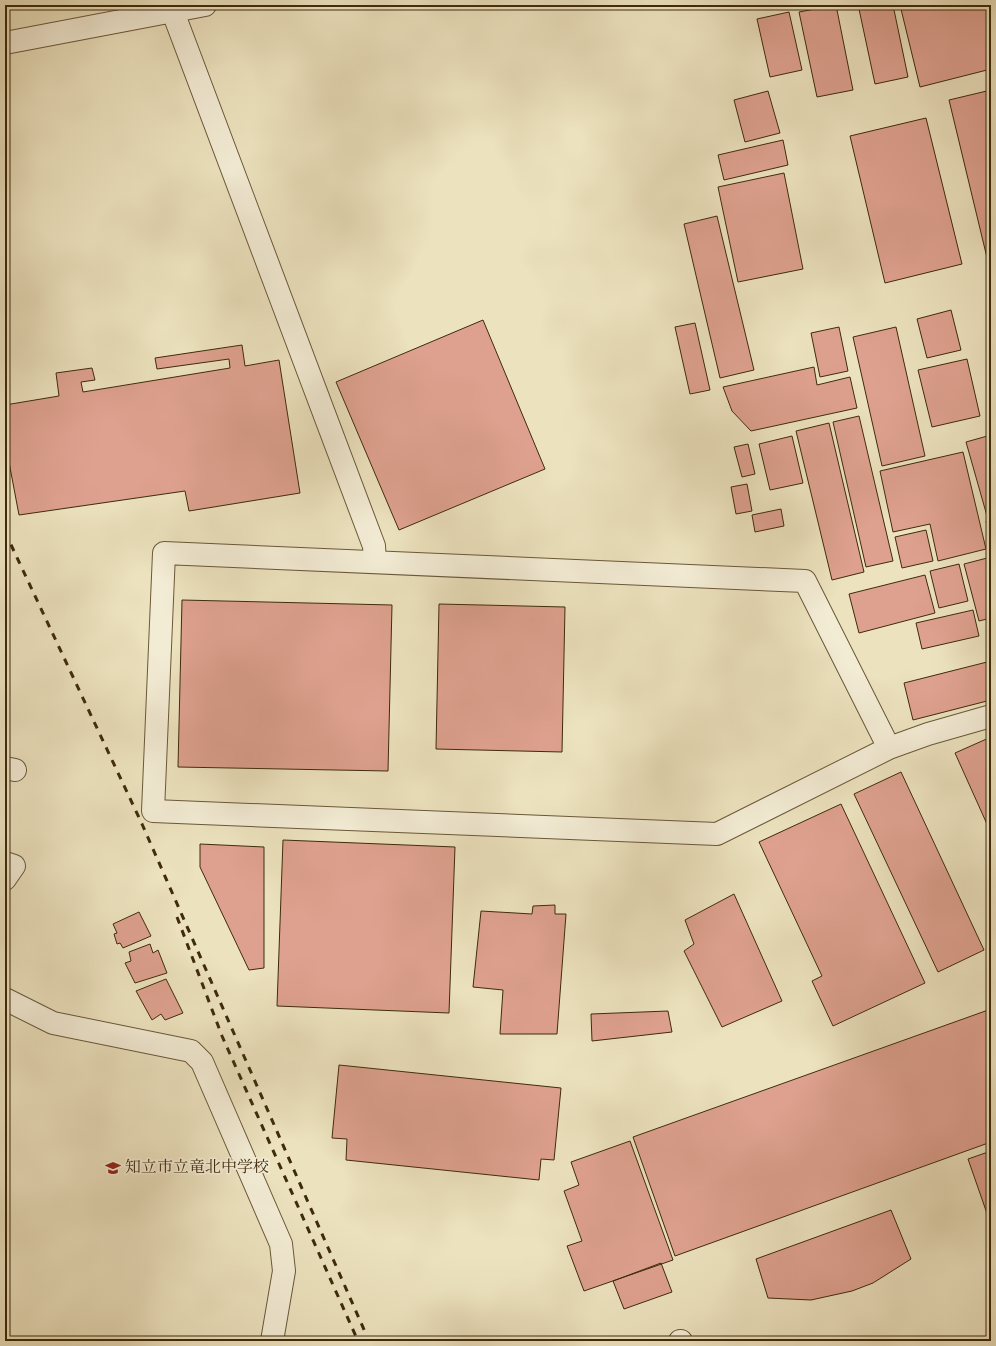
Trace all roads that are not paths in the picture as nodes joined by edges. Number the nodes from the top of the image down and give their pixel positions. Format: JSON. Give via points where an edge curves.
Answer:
{"nodes":[{"id":1,"x":205,"y":5,"type":"edge"},
{"id":2,"x":173,"y":12,"type":"junction"},
{"id":3,"x":5,"y":43,"type":"edge"},
{"id":4,"x":375,"y":562,"type":"junction"},
{"id":5,"x":991,"y":716,"type":"edge"},
{"id":6,"x":889,"y":748,"type":"junction"},
{"id":7,"x":5,"y":863,"type":"edge"},
{"id":8,"x":5,"y":880,"type":"edge"},
{"id":9,"x":5,"y":998,"type":"edge"},
{"id":10,"x":277,"y":1338,"type":"edge"}],
"edges":[{"from":1,"to":2,"type":"street"},
{"from":2,"to":3,"type":"street"},
{"from":2,"to":4,"type":"street","via":[[374,546]]},
{"from":4,"to":6,"type":"street","via":[[805,581]]},
{"from":4,"to":6,"type":"street","via":[[164,553],[153,811],[716,834]]},
{"from":5,"to":6,"type":"street"},
{"from":7,"to":8,"type":"street","via":[[14,866]]},
{"from":9,"to":10,"type":"street","via":[[53,1024],[191,1051],[202,1062],[281,1244],[284,1271]]}]}
